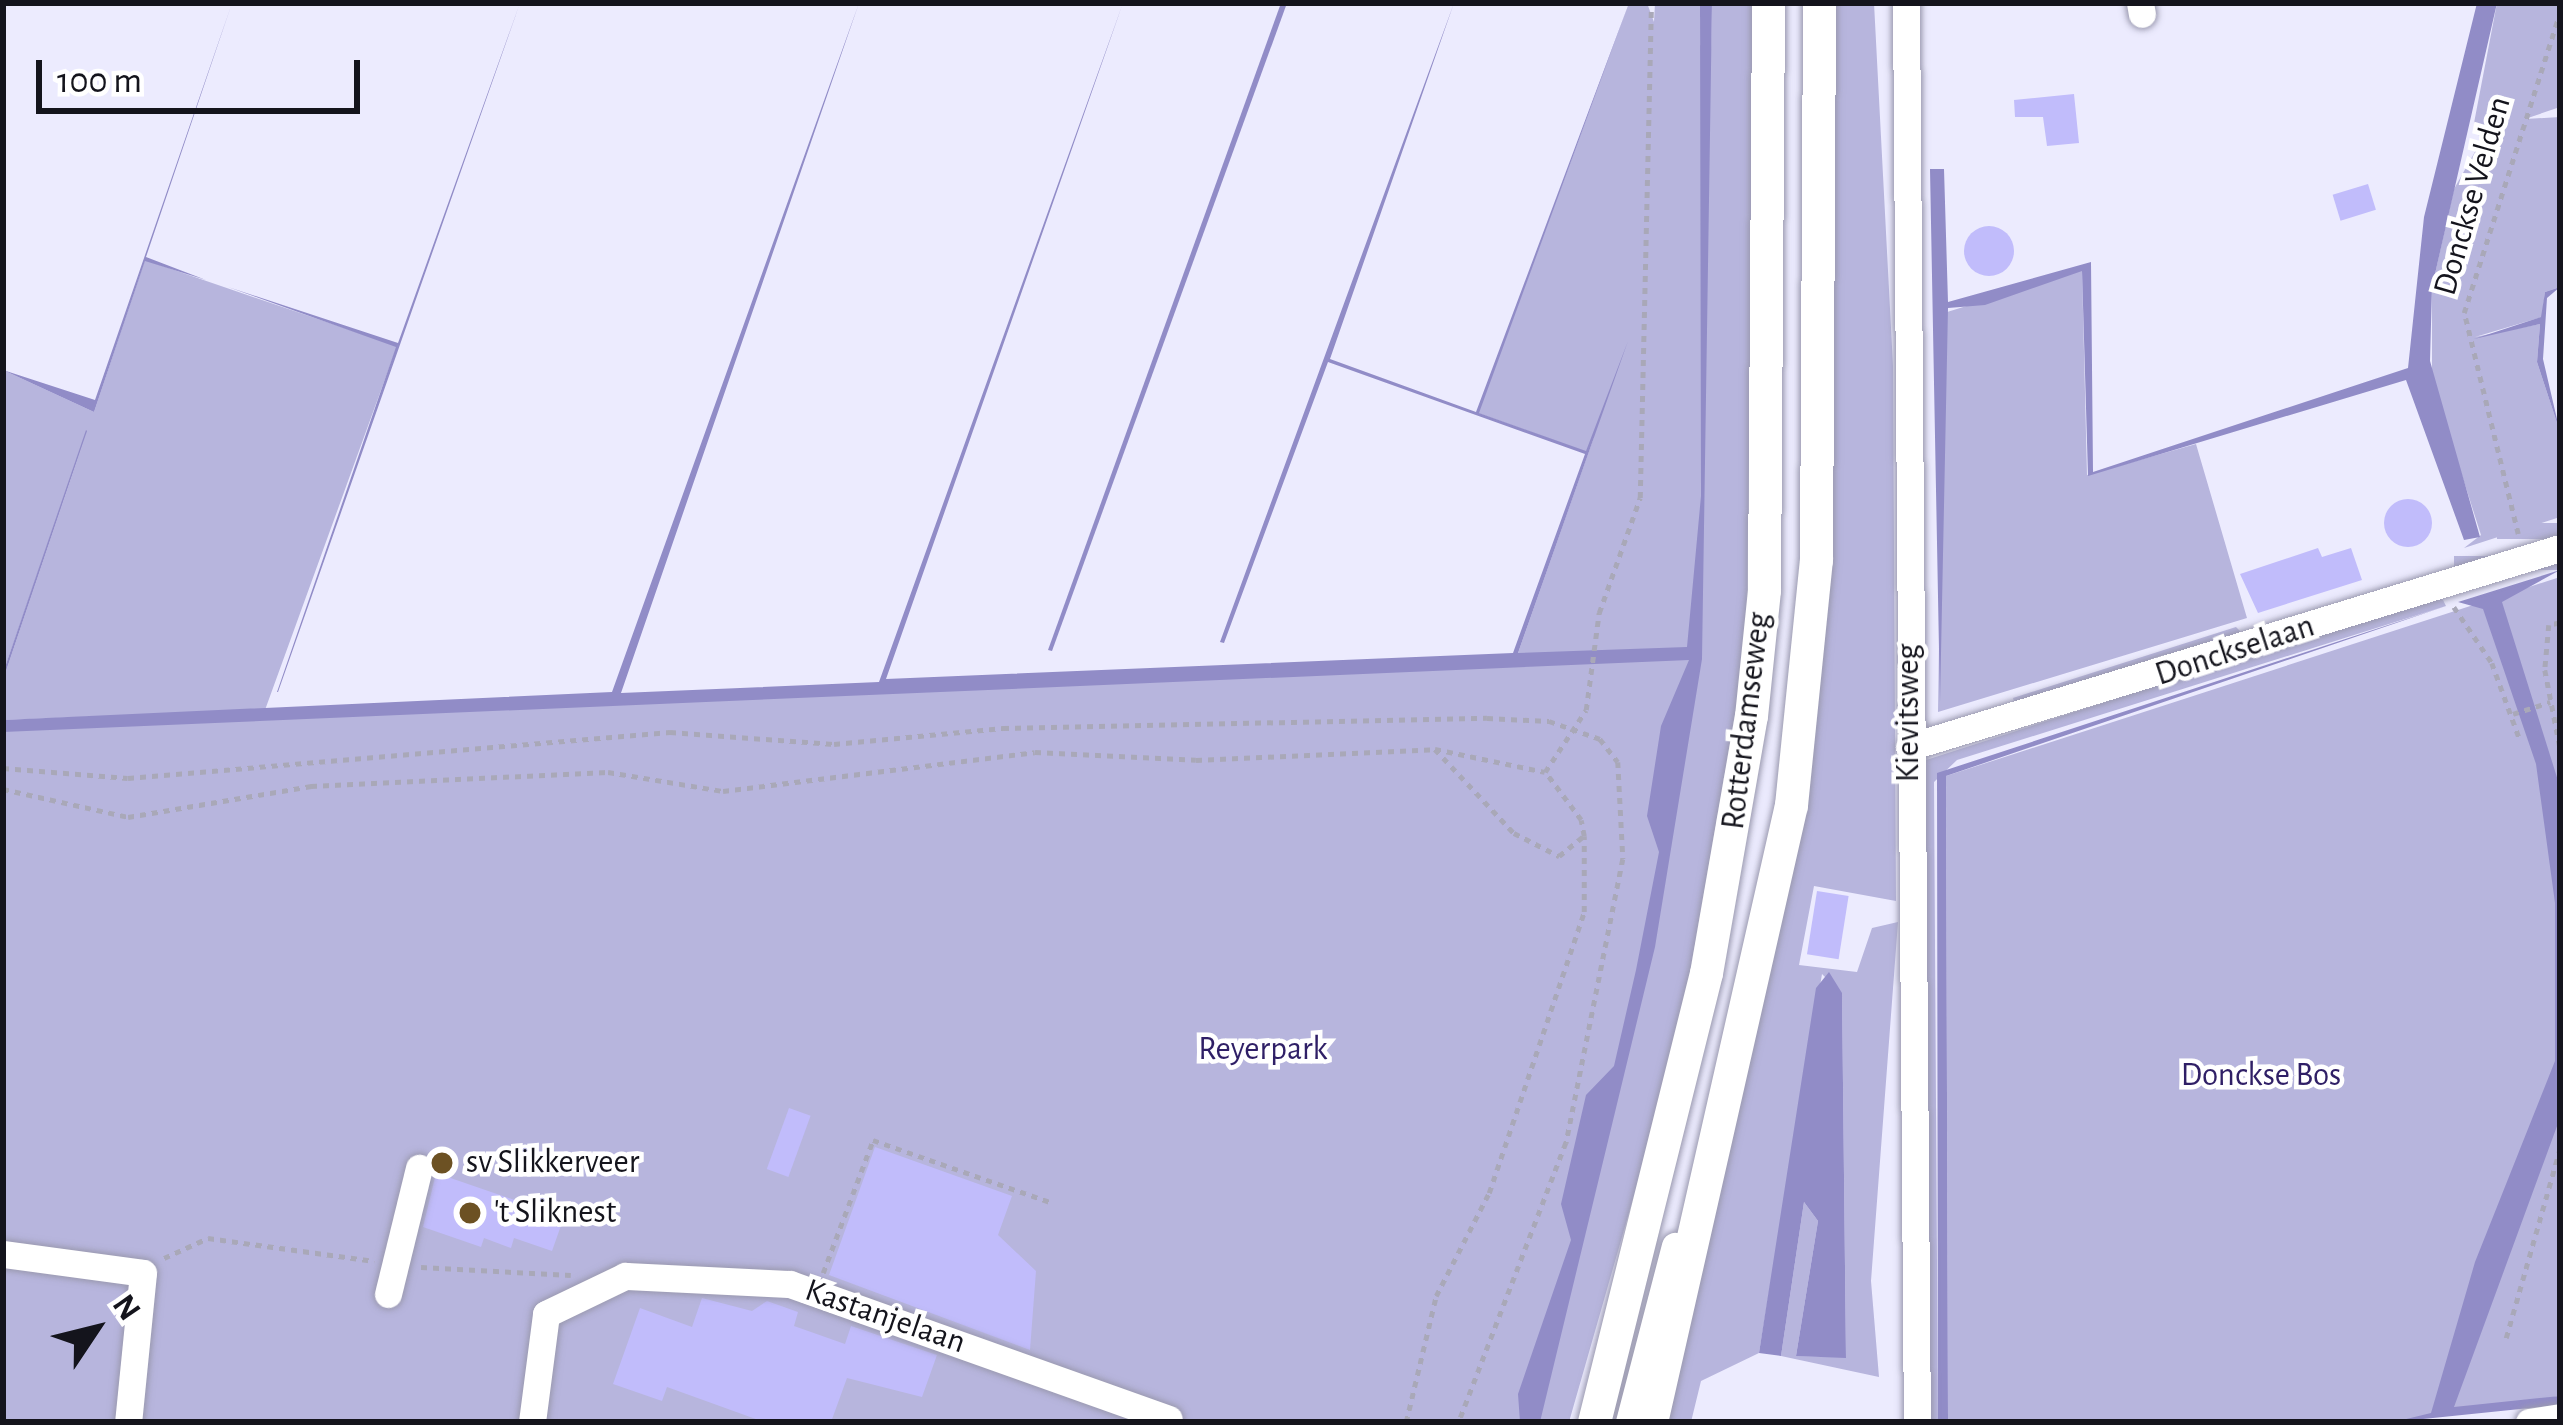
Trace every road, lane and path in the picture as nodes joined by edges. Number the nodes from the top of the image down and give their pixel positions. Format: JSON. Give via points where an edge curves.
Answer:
{"nodes":[{"id":1,"x":1651,"y":3,"type":"edge"},
{"id":2,"x":1768,"y":3,"type":"edge"},
{"id":3,"x":1804,"y":3,"type":"edge"},
{"id":4,"x":1819,"y":3,"type":"edge"},
{"id":5,"x":1906,"y":3,"type":"edge"},
{"id":6,"x":2560,"y":14,"type":"edge"},
{"id":7,"x":2518,"y":534,"type":"dead end"},
{"id":8,"x":2560,"y":548,"type":"edge"},
{"id":9,"x":2450,"y":594,"type":"junction"},
{"id":10,"x":2560,"y":623,"type":"edge"},
{"id":11,"x":2547,"y":703,"type":"junction"},
{"id":12,"x":2515,"y":714,"type":"junction"},
{"id":13,"x":1578,"y":729,"type":"junction"},
{"id":14,"x":2520,"y":740,"type":"dead end"},
{"id":15,"x":1909,"y":747,"type":"junction"},
{"id":16,"x":2560,"y":747,"type":"edge"},
{"id":17,"x":1435,"y":749,"type":"junction"},
{"id":18,"x":3,"y":768,"type":"edge"},
{"id":19,"x":1545,"y":772,"type":"junction"},
{"id":20,"x":3,"y":789,"type":"edge"},
{"id":21,"x":1584,"y":836,"type":"junction"},
{"id":22,"x":2560,"y":1152,"type":"edge"},
{"id":23,"x":418,"y":1168,"type":"dead end"},
{"id":24,"x":1050,"y":1202,"type":"dead end"},
{"id":25,"x":3,"y":1253,"type":"edge"},
{"id":26,"x":816,"y":1292,"type":"junction"},
{"id":27,"x":388,"y":1294,"type":"dead end"},
{"id":28,"x":2506,"y":1338,"type":"dead end"},
{"id":29,"x":2560,"y":1417,"type":"edge"},
{"id":30,"x":1169,"y":1419,"type":"edge"},
{"id":31,"x":128,"y":1422,"type":"edge"},
{"id":32,"x":532,"y":1422,"type":"edge"},
{"id":33,"x":1406,"y":1422,"type":"edge"},
{"id":34,"x":1459,"y":1422,"type":"edge"},
{"id":35,"x":1594,"y":1422,"type":"edge"},
{"id":36,"x":1629,"y":1422,"type":"edge"},
{"id":37,"x":1651,"y":1422,"type":"edge"},
{"id":38,"x":1917,"y":1422,"type":"edge"},
{"id":39,"x":2529,"y":1422,"type":"edge"}],
"edges":[{"from":1,"to":13,"type":"path","via":[[1648,437],[1630,540],[1592,643]]},
{"from":2,"to":35,"type":"main road","name":"Rotterdamseweg","via":[[1764,590],[1751,716],[1706,973]]},
{"from":3,"to":36,"type":"street","name":"Rotterdamseweg","via":[[1802,550],[1777,785]]},
{"from":4,"to":37,"type":"main road","name":"Rotterdamseweg","via":[[1821,385],[1798,744],[1757,972]]},
{"from":5,"to":15,"type":"street","name":"Kievitsweg"},
{"from":6,"to":7,"type":"path","name":"Donckse Velden","via":[[2464,313]]},
{"from":8,"to":9,"type":"street","name":"Donckselaan"},
{"from":9,"to":12,"type":"path"},
{"from":9,"to":15,"type":"street","name":"Donckselaan"},
{"from":10,"to":11,"type":"path","via":[[2549,625]]},
{"from":11,"to":12,"type":"path"},
{"from":11,"to":16,"type":"path"},
{"from":12,"to":14,"type":"path"},
{"from":13,"to":18,"type":"path","via":[[1487,718],[1003,728],[834,744],[670,732],[128,778]]},
{"from":13,"to":19,"type":"path"},
{"from":13,"to":34,"type":"path","via":[[1618,762],[1623,859],[1566,1143]]},
{"from":15,"to":38,"type":"street","name":"Kievitsweg"},
{"from":17,"to":19,"type":"path"},
{"from":17,"to":20,"type":"path","via":[[948,757],[723,791],[608,772],[351,783],[128,817]]},
{"from":17,"to":21,"type":"path","via":[[1539,853],[1559,856]]},
{"from":19,"to":21,"type":"path"},
{"from":21,"to":33,"type":"path","via":[[1584,912],[1489,1193],[1436,1296]]},
{"from":22,"to":28,"type":"path"},
{"from":23,"to":27,"type":"street"},
{"from":24,"to":26,"type":"path","via":[[873,1139]]},
{"from":25,"to":31,"type":"street","via":[[143,1273]]},
{"from":26,"to":30,"type":"street","name":"Kastanjelaan"},
{"from":26,"to":32,"type":"street","name":"Kastanjelaan","via":[[625,1276],[591,1291],[546,1314]]},
{"from":29,"to":39,"type":"street"}]}
